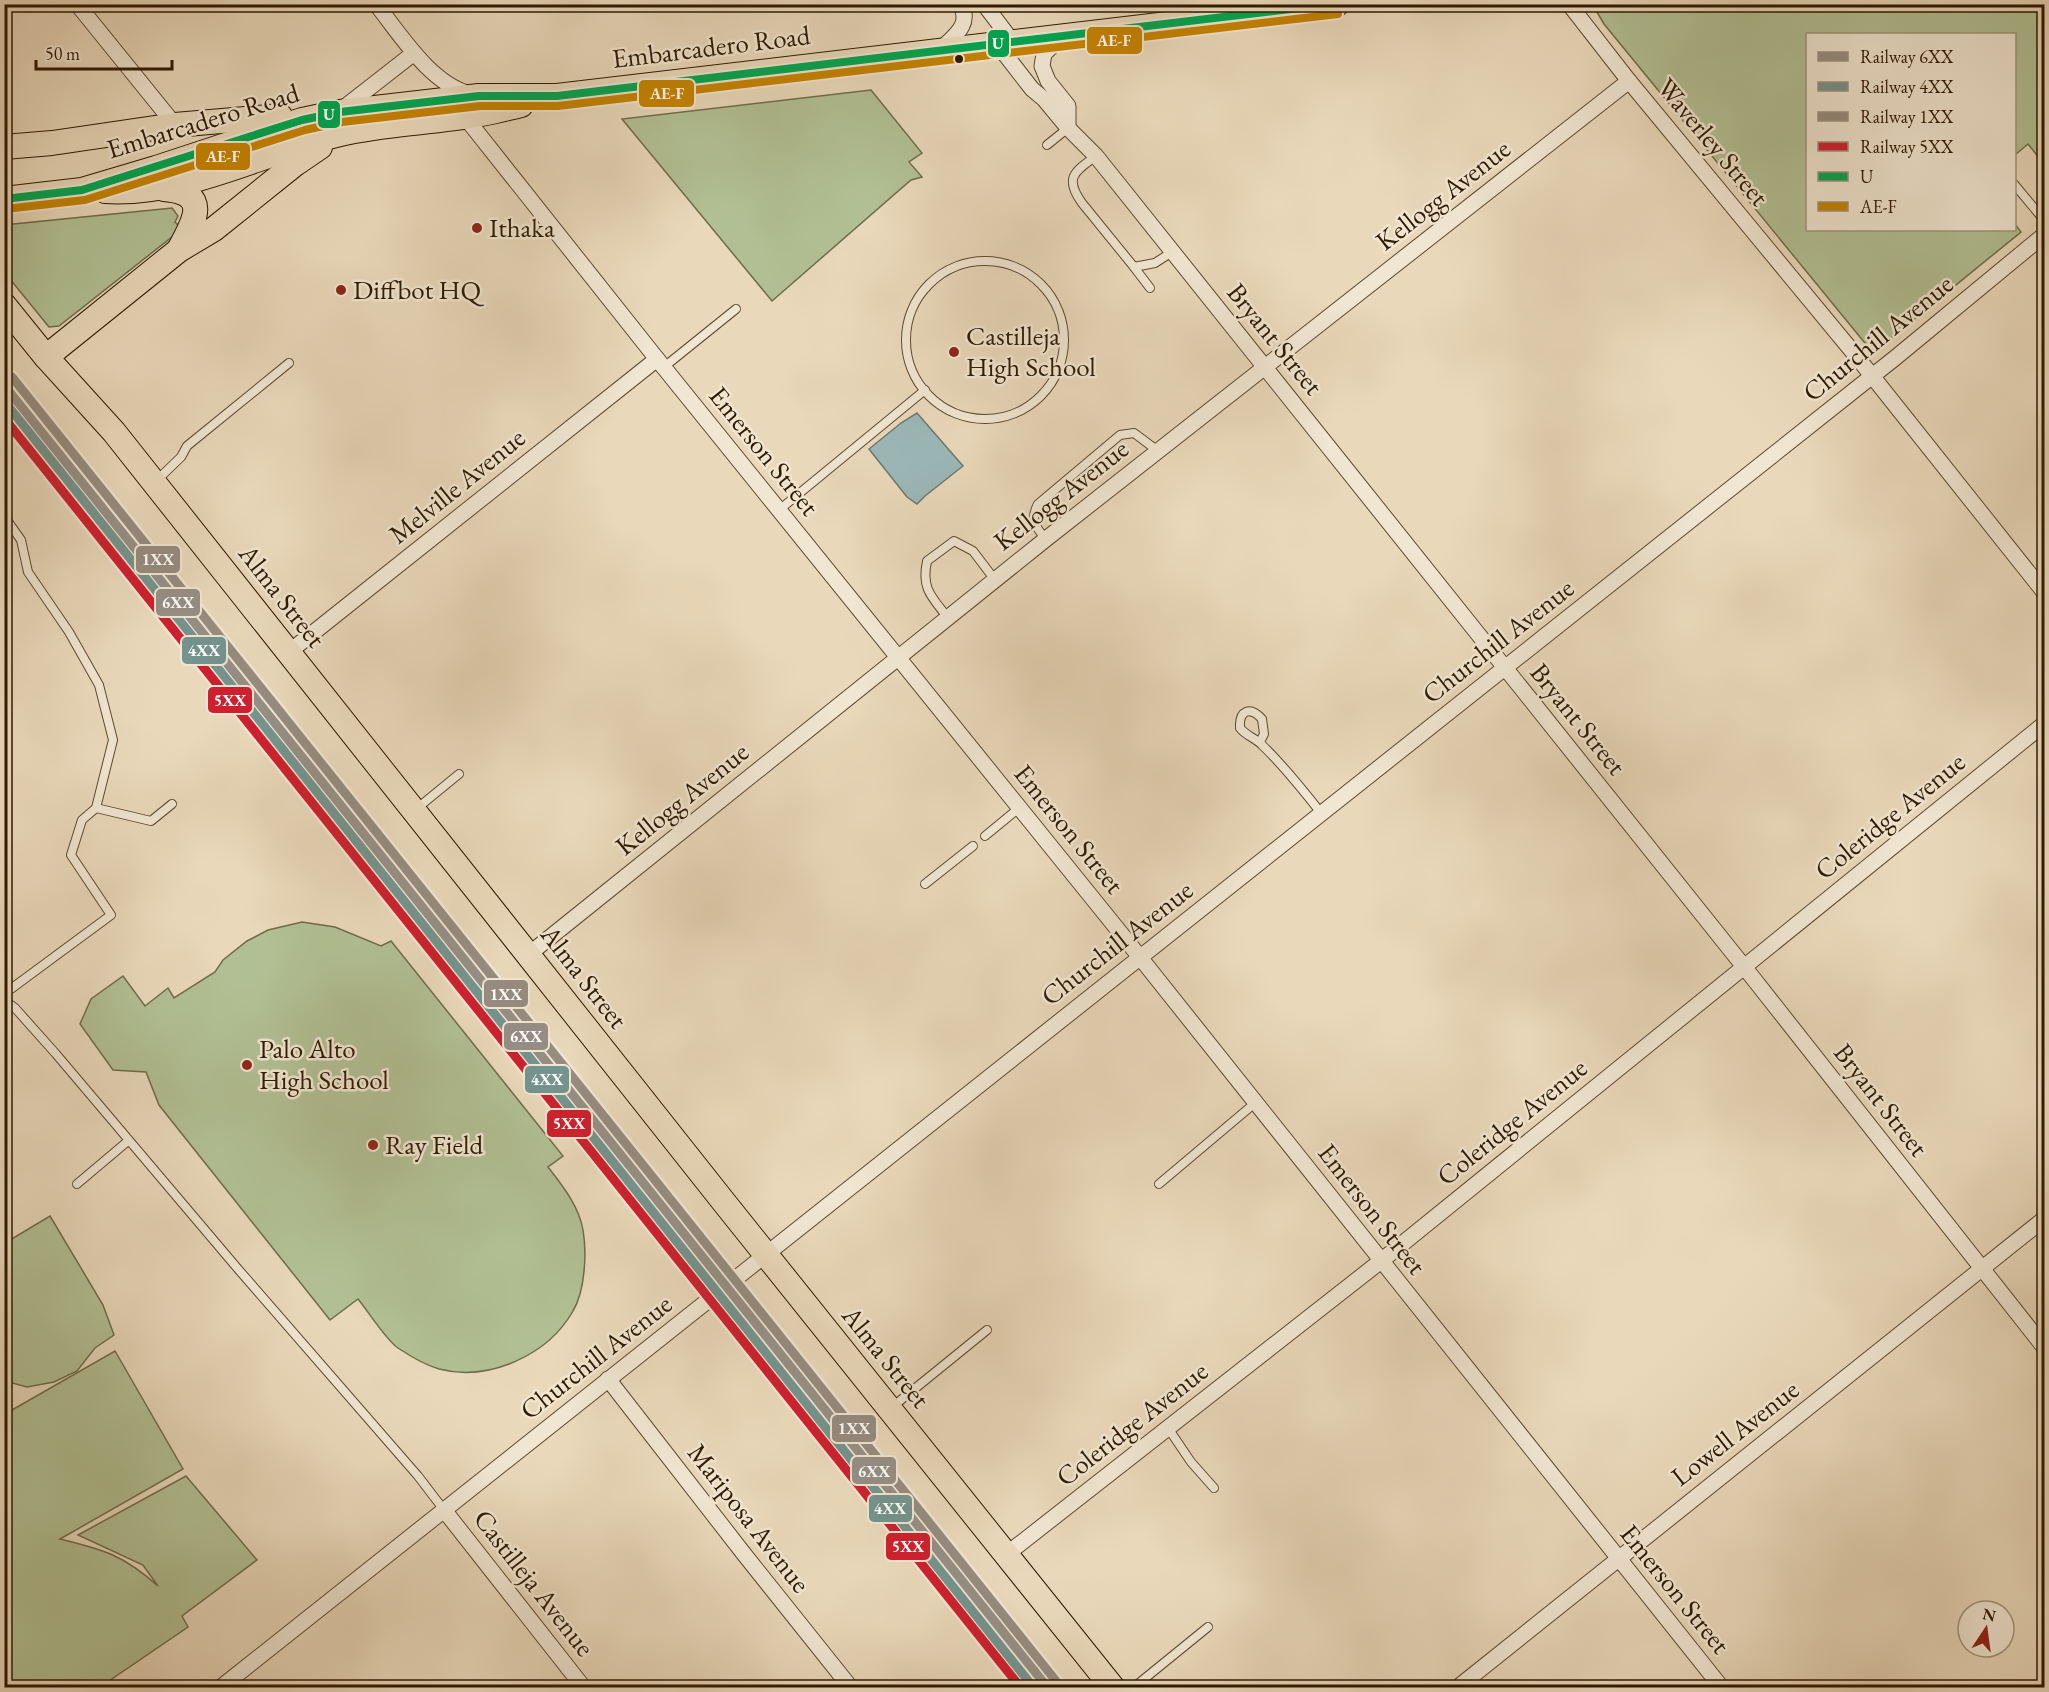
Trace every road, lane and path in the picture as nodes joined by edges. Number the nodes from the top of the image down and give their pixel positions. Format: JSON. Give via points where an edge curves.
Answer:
{"nodes":[{"id":1,"x":77,"y":4,"type":"edge"},
{"id":2,"x":376,"y":4,"type":"edge"},
{"id":3,"x":960,"y":4,"type":"edge"},
{"id":4,"x":984,"y":4,"type":"edge"},
{"id":5,"x":1337,"y":4,"type":"edge"},
{"id":6,"x":1569,"y":4,"type":"edge"},
{"id":7,"x":1062,"y":36,"type":"junction"},
{"id":8,"x":1005,"y":43,"type":"junction"},
{"id":9,"x":939,"y":51,"type":"junction"},
{"id":10,"x":414,"y":53,"type":"junction"},
{"id":11,"x":1629,"y":81,"type":"junction"},
{"id":12,"x":479,"y":96,"type":"junction"},
{"id":13,"x":557,"y":96,"type":"junction"},
{"id":14,"x":465,"y":117,"type":"junction"},
{"id":15,"x":341,"y":123,"type":"junction"},
{"id":16,"x":175,"y":125,"type":"junction"},
{"id":17,"x":1068,"y":128,"type":"junction"},
{"id":18,"x":1047,"y":144,"type":"dead end"},
{"id":19,"x":4,"y":147,"type":"edge"},
{"id":20,"x":1096,"y":156,"type":"junction"},
{"id":21,"x":2016,"y":186,"type":"edge"},
{"id":22,"x":161,"y":189,"type":"junction"},
{"id":23,"x":82,"y":190,"type":"junction"},
{"id":24,"x":4,"y":199,"type":"edge"},
{"id":25,"x":2044,"y":220,"type":"edge"},
{"id":26,"x":2044,"y":235,"type":"edge"},
{"id":27,"x":179,"y":250,"type":"junction"},
{"id":28,"x":1172,"y":252,"type":"junction"},
{"id":29,"x":1134,"y":267,"type":"junction"},
{"id":30,"x":1150,"y":288,"type":"dead end"},
{"id":31,"x":4,"y":306,"type":"edge"},
{"id":32,"x":736,"y":309,"type":"dead end"},
{"id":33,"x":46,"y":357,"type":"junction"},
{"id":34,"x":289,"y":363,"type":"dead end"},
{"id":35,"x":660,"y":363,"type":"junction"},
{"id":36,"x":1265,"y":367,"type":"junction"},
{"id":37,"x":1873,"y":376,"type":"junction"},
{"id":38,"x":925,"y":390,"type":"junction"},
{"id":39,"x":1158,"y":451,"type":"junction"},
{"id":40,"x":154,"y":483,"type":"junction"},
{"id":41,"x":779,"y":510,"type":"junction"},
{"id":42,"x":4,"y":516,"type":"edge"},
{"id":43,"x":1046,"y":539,"type":"junction"},
{"id":44,"x":995,"y":580,"type":"junction"},
{"id":45,"x":2044,"y":592,"type":"edge"},
{"id":46,"x":948,"y":618,"type":"junction"},
{"id":47,"x":288,"y":652,"type":"junction"},
{"id":48,"x":898,"y":658,"type":"junction"},
{"id":49,"x":1504,"y":668,"type":"junction"},
{"id":50,"x":2044,"y":724,"type":"edge"},
{"id":51,"x":1260,"y":742,"type":"dead end"},
{"id":52,"x":459,"y":774,"type":"dead end"},
{"id":53,"x":172,"y":804,"type":"dead end"},
{"id":54,"x":96,"y":808,"type":"junction"},
{"id":55,"x":1019,"y":808,"type":"junction"},
{"id":56,"x":414,"y":811,"type":"junction"},
{"id":57,"x":1322,"y":813,"type":"junction"},
{"id":58,"x":984,"y":837,"type":"dead end"},
{"id":59,"x":973,"y":846,"type":"dead end"},
{"id":60,"x":925,"y":884,"type":"dead end"},
{"id":61,"x":528,"y":955,"type":"junction"},
{"id":62,"x":1140,"y":958,"type":"junction"},
{"id":63,"x":1744,"y":966,"type":"junction"},
{"id":64,"x":4,"y":994,"type":"edge"},
{"id":65,"x":4,"y":1000,"type":"edge"},
{"id":66,"x":1255,"y":1103,"type":"junction"},
{"id":67,"x":128,"y":1141,"type":"junction"},
{"id":68,"x":77,"y":1184,"type":"dead end"},
{"id":69,"x":1159,"y":1184,"type":"dead end"},
{"id":70,"x":2044,"y":1219,"type":"edge"},
{"id":71,"x":765,"y":1255,"type":"junction"},
{"id":72,"x":1381,"y":1262,"type":"junction"},
{"id":73,"x":1982,"y":1269,"type":"junction"},
{"id":74,"x":987,"y":1330,"type":"dead end"},
{"id":75,"x":2044,"y":1347,"type":"edge"},
{"id":76,"x":608,"y":1379,"type":"junction"},
{"id":77,"x":890,"y":1409,"type":"junction"},
{"id":78,"x":1168,"y":1428,"type":"junction"},
{"id":79,"x":1214,"y":1488,"type":"dead end"},
{"id":80,"x":444,"y":1510,"type":"junction"},
{"id":81,"x":1007,"y":1554,"type":"junction"},
{"id":82,"x":1617,"y":1559,"type":"junction"},
{"id":83,"x":1208,"y":1627,"type":"dead end"},
{"id":84,"x":1464,"y":1686,"type":"edge"},
{"id":85,"x":584,"y":1687,"type":"edge"},
{"id":86,"x":220,"y":1688,"type":"edge"},
{"id":87,"x":851,"y":1688,"type":"edge"},
{"id":88,"x":1113,"y":1688,"type":"edge"},
{"id":89,"x":1133,"y":1688,"type":"edge"},
{"id":90,"x":1722,"y":1688,"type":"edge"}],
"edges":[{"from":1,"to":16,"type":"street"},
{"from":2,"to":10,"type":"street"},
{"from":3,"to":9,"type":"street","via":[[964,10],[963,28]]},
{"from":4,"to":8,"type":"street","name":"Bryant Street","via":[[1006,33]]},
{"from":5,"to":7,"type":"main road","name":"Embarcadero Road"},
{"from":6,"to":11,"type":"street","name":"Waverley Street"},
{"from":7,"to":8,"type":"main road","name":"Embarcadero Road"},
{"from":7,"to":17,"type":"street","via":[[1044,54],[1042,66],[1048,81],[1068,106]]},
{"from":8,"to":9,"type":"main road","name":"Embarcadero Road"},
{"from":8,"to":17,"type":"street","name":"Bryant Street","via":[[1004,53],[1015,69]]},
{"from":9,"to":13,"type":"main road","name":"Embarcadero Road"},
{"from":10,"to":12,"type":"street","via":[[452,87]]},
{"from":10,"to":15,"type":"street"},
{"from":11,"to":36,"type":"street","name":"Kellogg Avenue"},
{"from":11,"to":37,"type":"street","name":"Waverley Street"},
{"from":12,"to":13,"type":"main road","name":"Embarcadero Road"},
{"from":12,"to":15,"type":"main road","name":"Embarcadero Road"},
{"from":13,"to":14,"type":"main road","name":"Embarcadero Road"},
{"from":14,"to":15,"type":"main road","name":"Embarcadero Road"},
{"from":14,"to":35,"type":"street","name":"Emerson Street"},
{"from":15,"to":16,"type":"main road"},
{"from":15,"to":22,"type":"main road","name":"Embarcadero Road","via":[[308,142]]},
{"from":15,"to":23,"type":"main road","name":"Embarcadero Road","via":[[302,120]]},
{"from":15,"to":27,"type":"main road","via":[[214,229]]},
{"from":16,"to":19,"type":"main road"},
{"from":17,"to":18,"type":"lane"},
{"from":17,"to":20,"type":"street","name":"Bryant Street"},
{"from":20,"to":28,"type":"street","name":"Bryant Street"},
{"from":20,"to":29,"type":"lane","via":[[1075,174],[1071,182],[1074,191]]},
{"from":21,"to":25,"type":"lane"},
{"from":22,"to":23,"type":"main road","name":"Embarcadero Road"},
{"from":22,"to":27,"type":"main road","via":[[179,190],[194,201],[195,220]]},
{"from":23,"to":24,"type":"main road","name":"Embarcadero Road"},
{"from":26,"to":37,"type":"street","name":"Churchill Avenue"},
{"from":27,"to":33,"type":"main road"},
{"from":28,"to":29,"type":"lane","via":[[1155,262]]},
{"from":28,"to":36,"type":"street","name":"Bryant Street"},
{"from":29,"to":30,"type":"lane"},
{"from":31,"to":33,"type":"main road","name":"Alma Street"},
{"from":32,"to":35,"type":"lane"},
{"from":33,"to":40,"type":"main road","name":"Alma Street"},
{"from":34,"to":40,"type":"lane","via":[[187,446]]},
{"from":35,"to":41,"type":"street","name":"Emerson Street"},
{"from":35,"to":47,"type":"street","name":"Melville Avenue"},
{"from":36,"to":39,"type":"street","name":"Kellogg Avenue"},
{"from":36,"to":49,"type":"street","name":"Bryant Street"},
{"from":37,"to":45,"type":"street","name":"Waverley Street"},
{"from":37,"to":49,"type":"street","name":"Churchill Avenue"},
{"from":38,"to":38,"type":"lane","via":[[910,363],[907,332],[915,303],[935,279],[962,265],[993,261],[1022,270],[1046,289],[1061,316],[1064,347],[1055,376],[1036,400],[1009,415],[978,418],[949,410]]},
{"from":38,"to":41,"type":"lane"},
{"from":39,"to":43,"type":"street","name":"Kellogg Avenue"},
{"from":39,"to":43,"type":"lane","via":[[1134,433],[1120,435],[1038,504],[1033,521]]},
{"from":40,"to":47,"type":"main road","name":"Alma Street"},
{"from":41,"to":48,"type":"street","name":"Emerson Street"},
{"from":42,"to":54,"type":"lane","via":[[21,540],[28,572],[99,685],[113,740]]},
{"from":43,"to":44,"type":"street","name":"Kellogg Avenue"},
{"from":44,"to":46,"type":"street","name":"Kellogg Avenue"},
{"from":44,"to":46,"type":"lane","via":[[973,551],[954,541],[927,561],[925,584]]},
{"from":46,"to":48,"type":"street","name":"Kellogg Avenue"},
{"from":47,"to":56,"type":"main road","name":"Alma Street"},
{"from":48,"to":55,"type":"street","name":"Emerson Street"},
{"from":48,"to":61,"type":"street","name":"Kellogg Avenue"},
{"from":49,"to":57,"type":"street","name":"Churchill Avenue"},
{"from":49,"to":63,"type":"street","name":"Bryant Street"},
{"from":50,"to":63,"type":"street","name":"Coleridge Avenue"},
{"from":51,"to":57,"type":"lane"},
{"from":52,"to":56,"type":"lane"},
{"from":53,"to":54,"type":"lane","via":[[151,821]]},
{"from":54,"to":64,"type":"lane","via":[[82,820],[71,855],[111,915]]},
{"from":55,"to":58,"type":"lane"},
{"from":55,"to":62,"type":"street","name":"Emerson Street"},
{"from":56,"to":61,"type":"main road","name":"Alma Street"},
{"from":57,"to":62,"type":"street","name":"Churchill Avenue"},
{"from":59,"to":60,"type":"lane"},
{"from":61,"to":71,"type":"main road","name":"Alma Street"},
{"from":62,"to":66,"type":"street","name":"Emerson Street"},
{"from":62,"to":71,"type":"street","name":"Churchill Avenue"},
{"from":63,"to":72,"type":"street","name":"Coleridge Avenue"},
{"from":63,"to":73,"type":"street","name":"Bryant Street"},
{"from":65,"to":67,"type":"lane","via":[[56,1054]]},
{"from":66,"to":69,"type":"lane"},
{"from":66,"to":72,"type":"street","name":"Emerson Street"},
{"from":67,"to":68,"type":"lane"},
{"from":67,"to":80,"type":"lane"},
{"from":70,"to":73,"type":"street","name":"Lowell Avenue"},
{"from":71,"to":76,"type":"street","name":"Churchill Avenue"},
{"from":71,"to":77,"type":"main road","name":"Alma Street"},
{"from":72,"to":78,"type":"street","name":"Coleridge Avenue"},
{"from":72,"to":82,"type":"street","name":"Emerson Street"},
{"from":73,"to":75,"type":"street","name":"Bryant Street"},
{"from":73,"to":82,"type":"street","name":"Lowell Avenue"},
{"from":74,"to":77,"type":"lane"},
{"from":76,"to":80,"type":"street","name":"Churchill Avenue"},
{"from":76,"to":87,"type":"street","name":"Mariposa Avenue"},
{"from":77,"to":81,"type":"main road","name":"Alma Street"},
{"from":78,"to":79,"type":"lane"},
{"from":78,"to":81,"type":"street","name":"Coleridge Avenue"},
{"from":80,"to":85,"type":"street","name":"Castilleja Avenue"},
{"from":80,"to":86,"type":"street","name":"Churchill Avenue"},
{"from":81,"to":88,"type":"main road","name":"Alma Street"},
{"from":82,"to":84,"type":"street","name":"Lowell Avenue"},
{"from":82,"to":90,"type":"street","name":"Emerson Street"},
{"from":83,"to":89,"type":"lane"}]}
